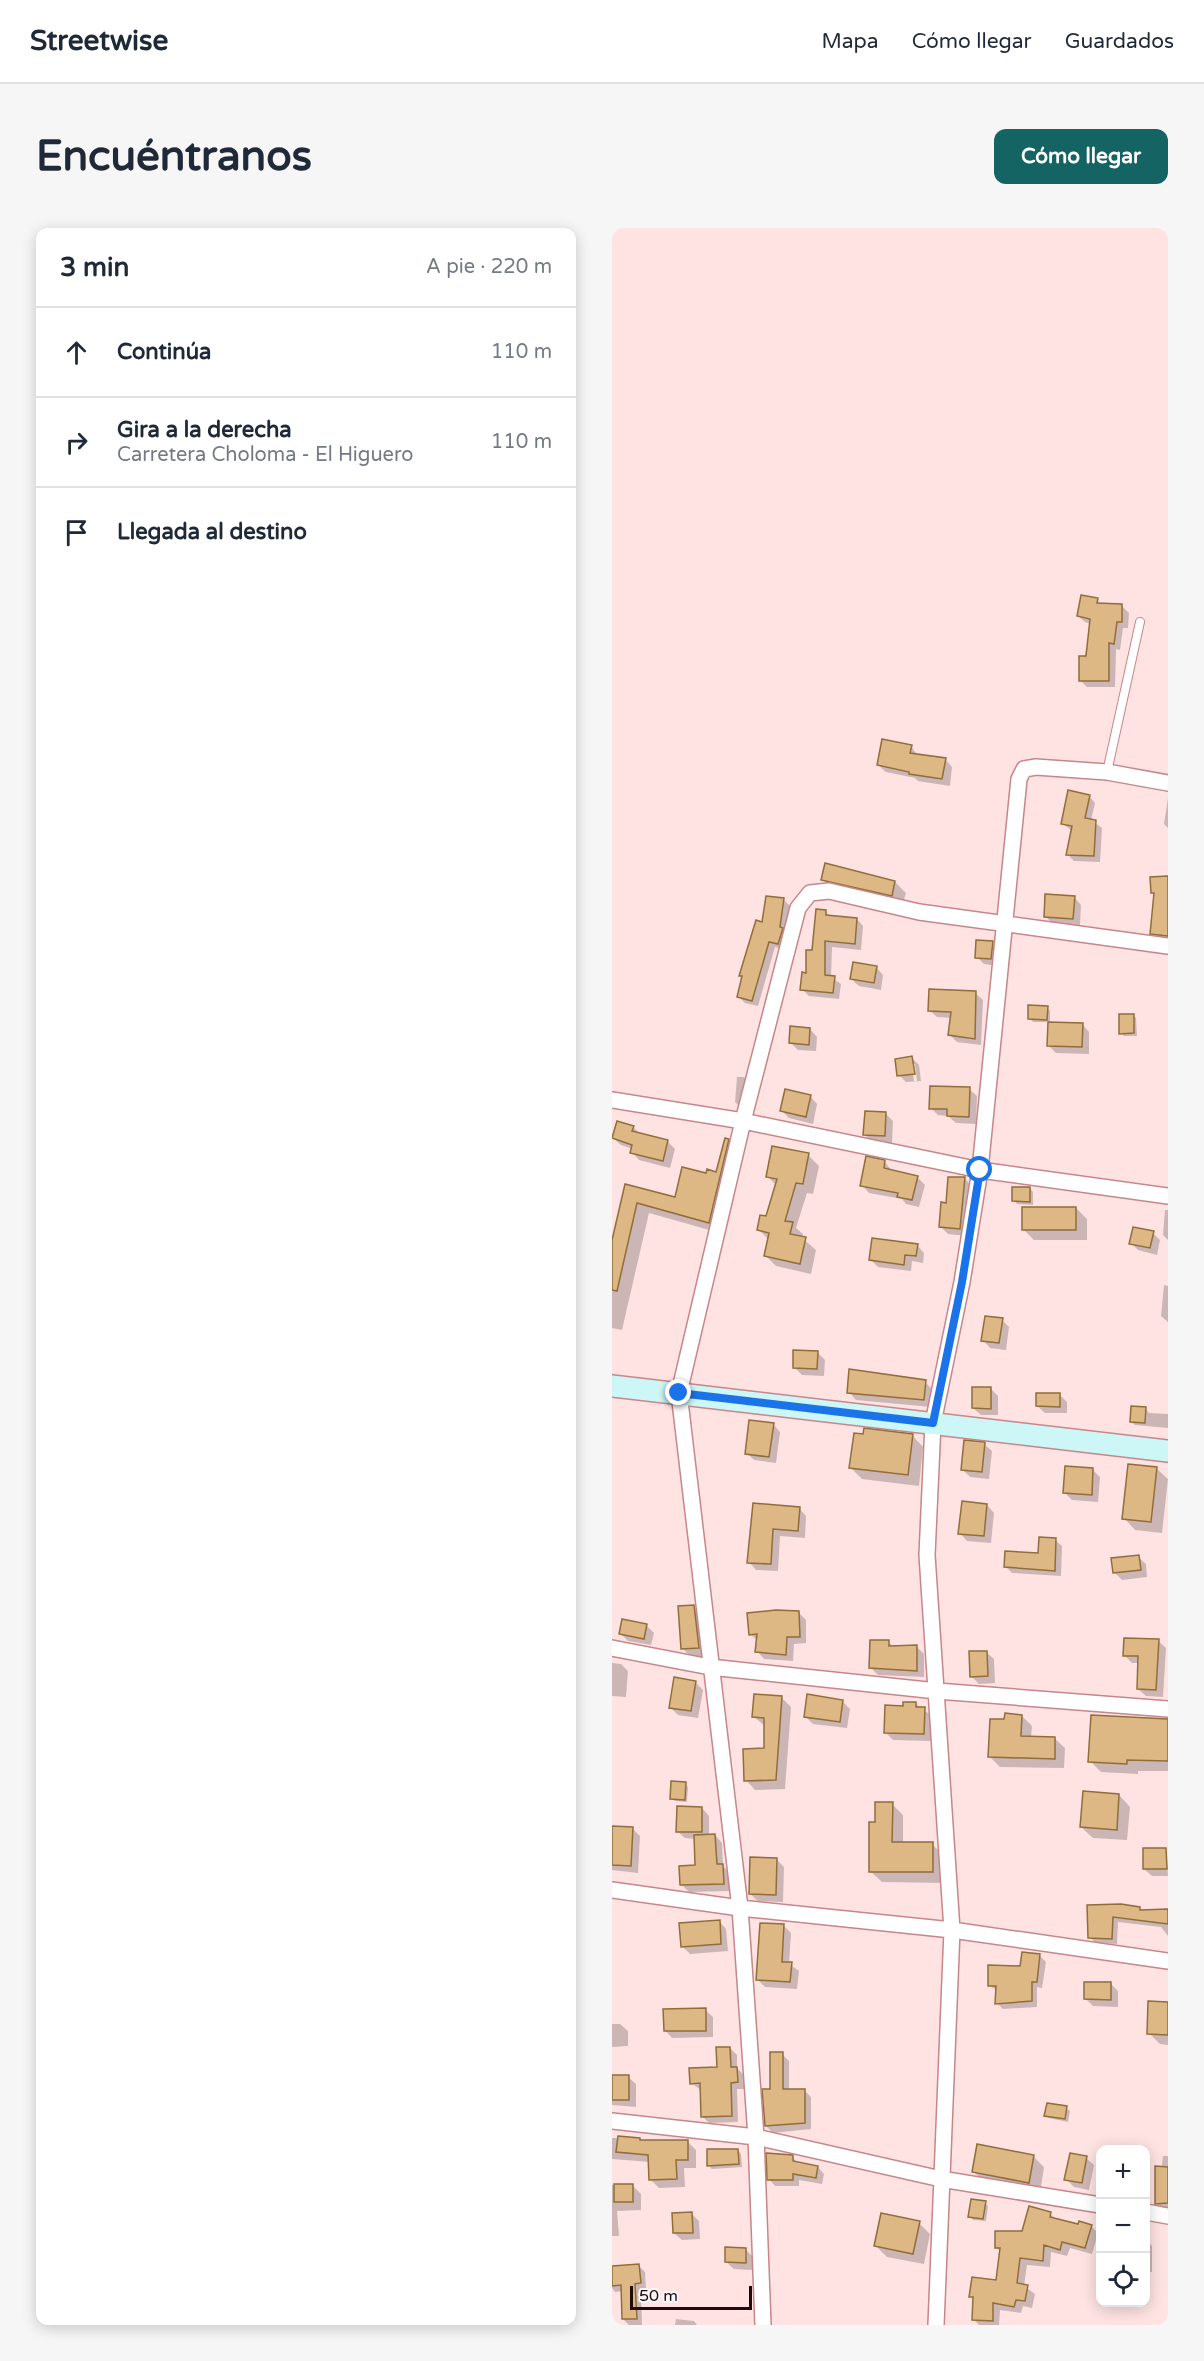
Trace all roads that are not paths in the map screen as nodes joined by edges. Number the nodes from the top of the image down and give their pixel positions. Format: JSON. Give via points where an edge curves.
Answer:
{"nodes":[{"id":1,"x":1140,"y":622,"type":"dead end"},
{"id":2,"x":1107,"y":772,"type":"junction"},
{"id":3,"x":1168,"y":783,"type":"edge"},
{"id":4,"x":1006,"y":926,"type":"junction"},
{"id":5,"x":1168,"y":946,"type":"edge"},
{"id":6,"x":612,"y":1100,"type":"edge"},
{"id":7,"x":743,"y":1121,"type":"junction"},
{"id":8,"x":980,"y":1170,"type":"junction"},
{"id":9,"x":1168,"y":1196,"type":"edge"},
{"id":10,"x":612,"y":1386,"type":"edge"},
{"id":11,"x":679,"y":1393,"type":"junction"},
{"id":12,"x":933,"y":1423,"type":"junction"},
{"id":13,"x":1168,"y":1451,"type":"edge"},
{"id":14,"x":612,"y":1648,"type":"edge"},
{"id":15,"x":710,"y":1667,"type":"junction"},
{"id":16,"x":937,"y":1691,"type":"junction"},
{"id":17,"x":1168,"y":1709,"type":"edge"},
{"id":18,"x":612,"y":1890,"type":"edge"},
{"id":19,"x":740,"y":1908,"type":"junction"},
{"id":20,"x":952,"y":1930,"type":"junction"},
{"id":21,"x":1168,"y":1961,"type":"edge"},
{"id":22,"x":612,"y":2121,"type":"edge"},
{"id":23,"x":756,"y":2137,"type":"junction"},
{"id":24,"x":941,"y":2179,"type":"junction"},
{"id":25,"x":1096,"y":2204,"type":"edge"},
{"id":26,"x":1150,"y":2213,"type":"edge"},
{"id":27,"x":1168,"y":2216,"type":"edge"},
{"id":28,"x":763,"y":2325,"type":"edge"},
{"id":29,"x":936,"y":2325,"type":"edge"}],
"edges":[{"from":1,"to":2,"type":"lane"},
{"from":2,"to":3,"type":"street"},
{"from":2,"to":4,"type":"street","via":[[1024,769],[1019,779]]},
{"from":4,"to":5,"type":"street"},
{"from":4,"to":7,"type":"street","via":[[919,912],[829,891],[810,893],[798,908]]},
{"from":4,"to":8,"type":"street"},
{"from":6,"to":7,"type":"street"},
{"from":7,"to":8,"type":"street"},
{"from":7,"to":11,"type":"street"},
{"from":8,"to":9,"type":"street"},
{"from":8,"to":12,"type":"street"},
{"from":10,"to":11,"type":"street"},
{"from":11,"to":12,"type":"street"},
{"from":11,"to":15,"type":"street"},
{"from":12,"to":13,"type":"street"},
{"from":12,"to":16,"type":"street","via":[[927,1555]]},
{"from":14,"to":15,"type":"street"},
{"from":15,"to":16,"type":"street"},
{"from":15,"to":19,"type":"street"},
{"from":16,"to":17,"type":"street"},
{"from":16,"to":20,"type":"street"},
{"from":18,"to":19,"type":"street"},
{"from":19,"to":20,"type":"street"},
{"from":19,"to":23,"type":"street"},
{"from":20,"to":21,"type":"street"},
{"from":20,"to":24,"type":"street"},
{"from":22,"to":23,"type":"street"},
{"from":23,"to":24,"type":"street"},
{"from":23,"to":28,"type":"street"},
{"from":24,"to":25,"type":"street"},
{"from":24,"to":29,"type":"street"},
{"from":26,"to":27,"type":"street"}]}
